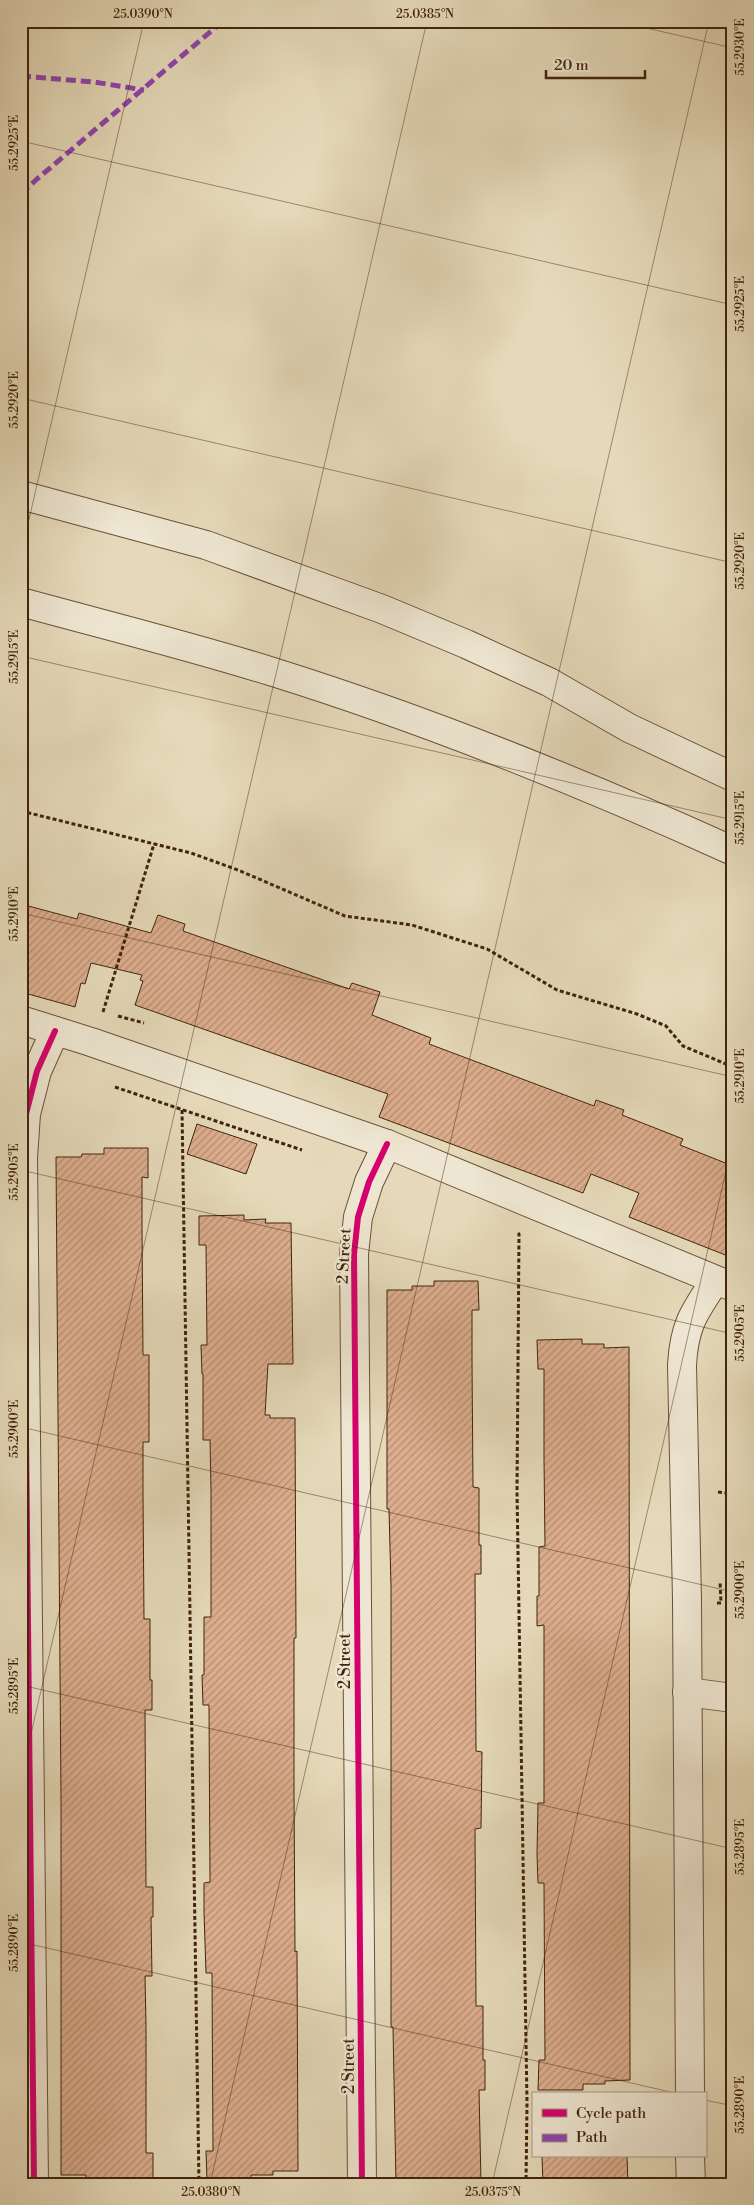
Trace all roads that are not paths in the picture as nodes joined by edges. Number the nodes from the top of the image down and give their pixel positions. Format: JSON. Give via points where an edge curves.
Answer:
{"nodes":[{"id":1,"x":21,"y":495,"type":"edge"},
{"id":2,"x":21,"y":602,"type":"edge"},
{"id":3,"x":733,"y":777,"type":"edge"},
{"id":4,"x":733,"y":851,"type":"edge"},
{"id":5,"x":21,"y":1020,"type":"edge"},
{"id":6,"x":55,"y":1031,"type":"junction"},
{"id":7,"x":388,"y":1144,"type":"junction"},
{"id":8,"x":724,"y":1284,"type":"edge"},
{"id":9,"x":687,"y":1692,"type":"junction"},
{"id":10,"x":733,"y":1698,"type":"edge"},
{"id":11,"x":690,"y":2092,"type":"edge"},
{"id":12,"x":690,"y":2158,"type":"edge"},
{"id":13,"x":34,"y":2184,"type":"edge"},
{"id":14,"x":362,"y":2184,"type":"edge"},
{"id":15,"x":691,"y":2184,"type":"edge"}],
"edges":[{"from":1,"to":3,"type":"street","via":[[206,545],[382,609],[549,682],[629,728]]},
{"from":2,"to":4,"type":"street","via":[[273,672],[398,714],[513,757]]},
{"from":5,"to":6,"type":"street"},
{"from":6,"to":7,"type":"street"},
{"from":6,"to":13,"type":"street","via":[[37,1071],[26,1114],[23,1158]]},
{"from":7,"to":8,"type":"street"},
{"from":7,"to":14,"type":"street","name":"2 Street","via":[[368,1182],[358,1218],[354,1254]]},
{"from":8,"to":9,"type":"street","via":[[690,1320],[684,1342]]},
{"from":9,"to":10,"type":"street"},
{"from":9,"to":11,"type":"street"},
{"from":12,"to":15,"type":"street"}]}
